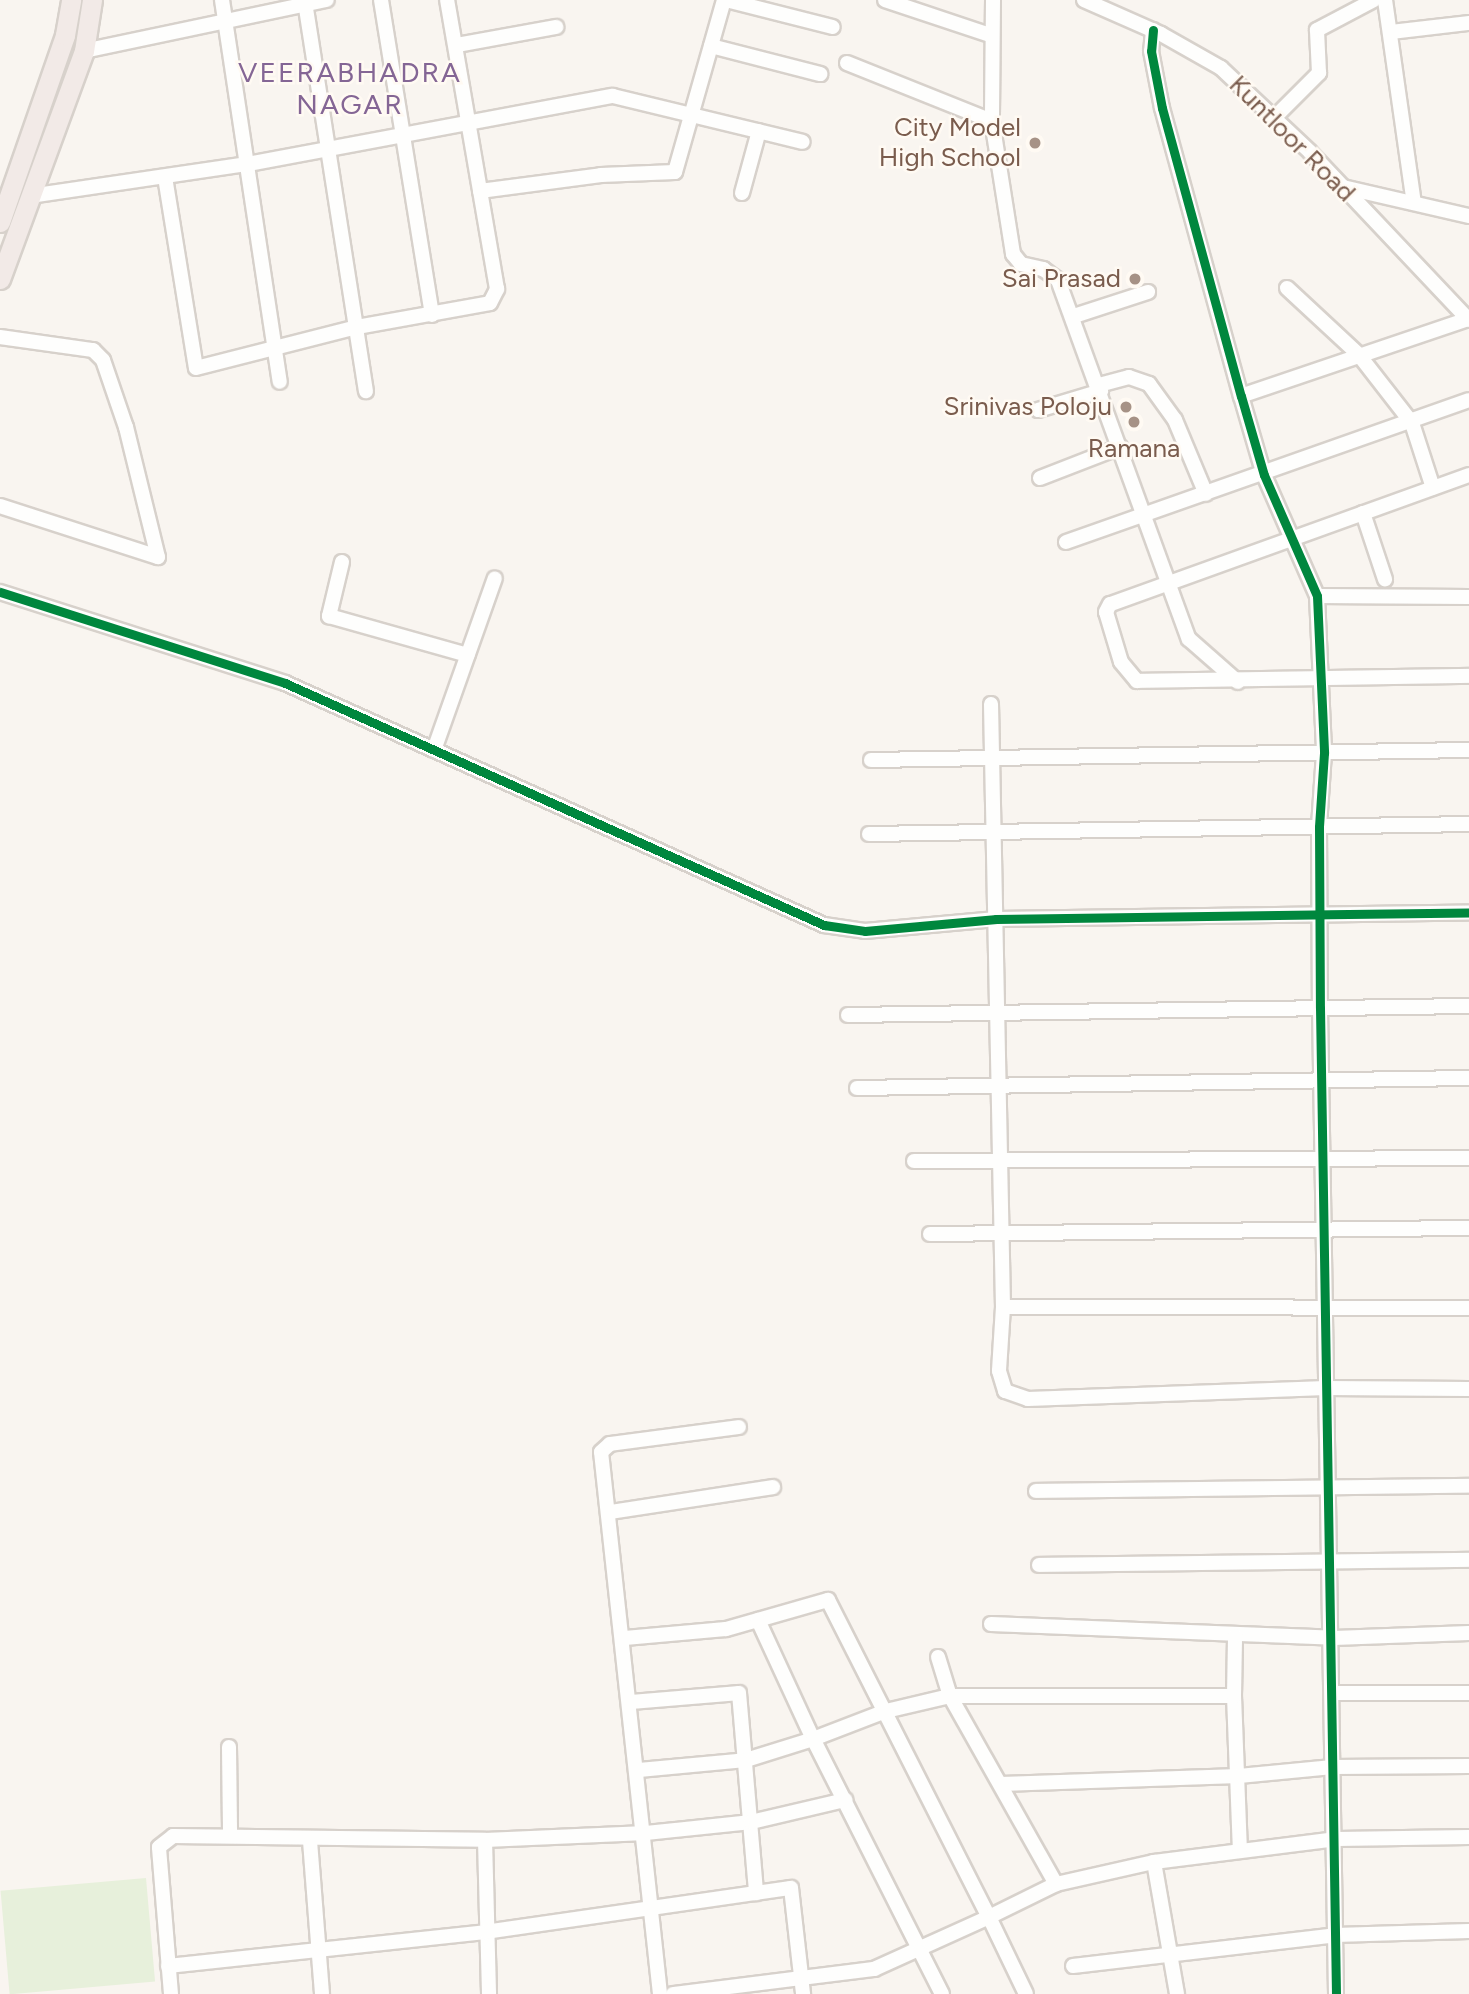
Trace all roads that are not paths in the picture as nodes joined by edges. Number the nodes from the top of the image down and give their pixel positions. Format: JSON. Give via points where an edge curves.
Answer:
{"nodes":[{"id":1,"x":71,"y":0,"type":"edge"},
{"id":2,"x":92,"y":0,"type":"edge"},
{"id":3,"x":222,"y":0,"type":"edge"},
{"id":4,"x":326,"y":0,"type":"edge"},
{"id":5,"x":381,"y":0,"type":"edge"},
{"id":6,"x":447,"y":0,"type":"edge"},
{"id":7,"x":725,"y":0,"type":"edge"},
{"id":8,"x":885,"y":0,"type":"edge"},
{"id":9,"x":993,"y":0,"type":"edge"},
{"id":10,"x":1084,"y":0,"type":"edge"},
{"id":11,"x":1374,"y":0,"type":"edge"},
{"id":12,"x":1385,"y":0,"type":"edge"},
{"id":13,"x":305,"y":2,"type":"junction"},
{"id":14,"x":225,"y":18,"type":"junction"},
{"id":15,"x":1469,"y":23,"type":"edge"},
{"id":16,"x":556,"y":27,"type":"dead end"},
{"id":17,"x":833,"y":27,"type":"dead end"},
{"id":18,"x":1153,"y":30,"type":"junction"},
{"id":19,"x":1391,"y":33,"type":"junction"},
{"id":20,"x":990,"y":35,"type":"junction"},
{"id":21,"x":457,"y":45,"type":"junction"},
{"id":22,"x":711,"y":46,"type":"junction"},
{"id":23,"x":84,"y":51,"type":"junction"},
{"id":24,"x":847,"y":63,"type":"dead end"},
{"id":25,"x":820,"y":74,"type":"dead end"},
{"id":26,"x":690,"y":115,"type":"junction"},
{"id":27,"x":1274,"y":118,"type":"junction"},
{"id":28,"x":992,"y":121,"type":"junction"},
{"id":29,"x":468,"y":125,"type":"junction"},
{"id":30,"x":759,"y":131,"type":"junction"},
{"id":31,"x":403,"y":136,"type":"junction"},
{"id":32,"x":803,"y":142,"type":"dead end"},
{"id":33,"x":330,"y":150,"type":"junction"},
{"id":34,"x":248,"y":164,"type":"junction"},
{"id":35,"x":165,"y":177,"type":"junction"},
{"id":36,"x":1342,"y":187,"type":"junction"},
{"id":37,"x":480,"y":191,"type":"junction"},
{"id":38,"x":742,"y":193,"type":"dead end"},
{"id":39,"x":30,"y":196,"type":"junction"},
{"id":40,"x":1414,"y":203,"type":"junction"},
{"id":41,"x":1469,"y":216,"type":"edge"},
{"id":42,"x":0,"y":222,"type":"edge"},
{"id":43,"x":0,"y":279,"type":"edge"},
{"id":44,"x":1287,"y":288,"type":"dead end"},
{"id":45,"x":1148,"y":292,"type":"dead end"},
{"id":46,"x":432,"y":315,"type":"junction"},
{"id":47,"x":1074,"y":316,"type":"junction"},
{"id":48,"x":1469,"y":320,"type":"edge"},
{"id":49,"x":357,"y":327,"type":"junction"},
{"id":50,"x":0,"y":337,"type":"edge"},
{"id":51,"x":276,"y":350,"type":"junction"},
{"id":52,"x":1359,"y":355,"type":"junction"},
{"id":53,"x":281,"y":382,"type":"dead end"},
{"id":54,"x":1100,"y":388,"type":"junction"},
{"id":55,"x":366,"y":391,"type":"dead end"},
{"id":56,"x":1241,"y":396,"type":"junction"},
{"id":57,"x":1469,"y":400,"type":"edge"},
{"id":58,"x":1038,"y":410,"type":"dead end"},
{"id":59,"x":1412,"y":423,"type":"junction"},
{"id":60,"x":1121,"y":447,"type":"junction"},
{"id":61,"x":1264,"y":475,"type":"junction"},
{"id":62,"x":1469,"y":475,"type":"edge"},
{"id":63,"x":1041,"y":478,"type":"dead end"},
{"id":64,"x":1433,"y":488,"type":"junction"},
{"id":65,"x":1206,"y":494,"type":"junction"},
{"id":66,"x":0,"y":506,"type":"edge"},
{"id":67,"x":1363,"y":513,"type":"junction"},
{"id":68,"x":1147,"y":515,"type":"junction"},
{"id":69,"x":1292,"y":538,"type":"junction"},
{"id":70,"x":1066,"y":542,"type":"dead end"},
{"id":71,"x":342,"y":562,"type":"dead end"},
{"id":72,"x":495,"y":578,"type":"dead end"},
{"id":73,"x":1385,"y":579,"type":"dead end"},
{"id":74,"x":1170,"y":584,"type":"junction"},
{"id":75,"x":0,"y":592,"type":"edge"},
{"id":76,"x":1317,"y":596,"type":"junction"},
{"id":77,"x":1469,"y":597,"type":"edge"},
{"id":78,"x":468,"y":654,"type":"junction"},
{"id":79,"x":1469,"y":676,"type":"edge"},
{"id":80,"x":1321,"y":678,"type":"junction"},
{"id":81,"x":1238,"y":682,"type":"junction"},
{"id":82,"x":991,"y":704,"type":"dead end"},
{"id":83,"x":434,"y":750,"type":"junction"},
{"id":84,"x":1469,"y":750,"type":"edge"},
{"id":85,"x":1324,"y":753,"type":"junction"},
{"id":86,"x":992,"y":758,"type":"junction"},
{"id":87,"x":871,"y":760,"type":"dead end"},
{"id":88,"x":1469,"y":824,"type":"edge"},
{"id":89,"x":1319,"y":827,"type":"junction"},
{"id":90,"x":869,"y":834,"type":"dead end"},
{"id":91,"x":994,"y":834,"type":"junction"},
{"id":92,"x":1469,"y":912,"type":"edge"},
{"id":93,"x":1320,"y":914,"type":"junction"},
{"id":94,"x":996,"y":919,"type":"junction"},
{"id":95,"x":1469,"y":1006,"type":"edge"},
{"id":96,"x":1320,"y":1008,"type":"junction"},
{"id":97,"x":998,"y":1012,"type":"junction"},
{"id":98,"x":848,"y":1015,"type":"dead end"},
{"id":99,"x":1469,"y":1078,"type":"edge"},
{"id":100,"x":1322,"y":1080,"type":"junction"},
{"id":101,"x":999,"y":1086,"type":"junction"},
{"id":102,"x":858,"y":1088,"type":"dead end"},
{"id":103,"x":1325,"y":1156,"type":"junction"},
{"id":104,"x":1469,"y":1158,"type":"edge"},
{"id":105,"x":914,"y":1161,"type":"dead end"},
{"id":106,"x":1001,"y":1163,"type":"junction"},
{"id":107,"x":1469,"y":1228,"type":"edge"},
{"id":108,"x":1324,"y":1229,"type":"junction"},
{"id":109,"x":1002,"y":1233,"type":"junction"},
{"id":110,"x":930,"y":1234,"type":"dead end"},
{"id":111,"x":1325,"y":1306,"type":"junction"},
{"id":112,"x":1003,"y":1307,"type":"junction"},
{"id":113,"x":1469,"y":1308,"type":"edge"},
{"id":114,"x":1326,"y":1388,"type":"junction"},
{"id":115,"x":1469,"y":1389,"type":"edge"},
{"id":116,"x":739,"y":1427,"type":"dead end"},
{"id":117,"x":1469,"y":1486,"type":"edge"},
{"id":118,"x":773,"y":1487,"type":"dead end"},
{"id":119,"x":1327,"y":1488,"type":"junction"},
{"id":120,"x":1036,"y":1491,"type":"dead end"},
{"id":121,"x":610,"y":1512,"type":"junction"},
{"id":122,"x":1469,"y":1560,"type":"edge"},
{"id":123,"x":1328,"y":1562,"type":"junction"},
{"id":124,"x":1039,"y":1566,"type":"dead end"},
{"id":125,"x":758,"y":1620,"type":"junction"},
{"id":126,"x":991,"y":1624,"type":"dead end"},
{"id":127,"x":1469,"y":1633,"type":"edge"},
{"id":128,"x":1235,"y":1636,"type":"junction"},
{"id":129,"x":625,"y":1638,"type":"junction"},
{"id":130,"x":1334,"y":1638,"type":"junction"},
{"id":131,"x":938,"y":1657,"type":"dead end"},
{"id":132,"x":1332,"y":1693,"type":"junction"},
{"id":133,"x":1469,"y":1693,"type":"edge"},
{"id":134,"x":950,"y":1696,"type":"junction"},
{"id":135,"x":1234,"y":1696,"type":"junction"},
{"id":136,"x":632,"y":1702,"type":"junction"},
{"id":137,"x":886,"y":1711,"type":"junction"},
{"id":138,"x":813,"y":1739,"type":"junction"},
{"id":139,"x":229,"y":1747,"type":"dead end"},
{"id":140,"x":746,"y":1760,"type":"junction"},
{"id":141,"x":1469,"y":1766,"type":"edge"},
{"id":142,"x":1333,"y":1767,"type":"junction"},
{"id":143,"x":639,"y":1770,"type":"junction"},
{"id":144,"x":1239,"y":1776,"type":"junction"},
{"id":145,"x":1001,"y":1784,"type":"junction"},
{"id":146,"x":845,"y":1800,"type":"junction"},
{"id":147,"x":751,"y":1822,"type":"junction"},
{"id":148,"x":646,"y":1833,"type":"junction"},
{"id":149,"x":230,"y":1835,"type":"junction"},
{"id":150,"x":1469,"y":1837,"type":"edge"},
{"id":151,"x":1337,"y":1839,"type":"junction"},
{"id":152,"x":485,"y":1840,"type":"junction"},
{"id":153,"x":310,"y":1841,"type":"junction"},
{"id":154,"x":1240,"y":1849,"type":"junction"},
{"id":155,"x":1154,"y":1862,"type":"junction"},
{"id":156,"x":1056,"y":1884,"type":"junction"},
{"id":157,"x":756,"y":1893,"type":"junction"},
{"id":158,"x":652,"y":1906,"type":"junction"},
{"id":159,"x":989,"y":1917,"type":"junction"},
{"id":160,"x":1469,"y":1930,"type":"edge"},
{"id":161,"x":485,"y":1932,"type":"junction"},
{"id":162,"x":1335,"y":1935,"type":"junction"},
{"id":163,"x":317,"y":1947,"type":"junction"},
{"id":164,"x":921,"y":1949,"type":"junction"},
{"id":165,"x":1170,"y":1954,"type":"junction"},
{"id":166,"x":168,"y":1966,"type":"junction"},
{"id":167,"x":1073,"y":1966,"type":"dead end"},
{"id":168,"x":801,"y":1976,"type":"junction"},
{"id":169,"x":171,"y":1994,"type":"edge"},
{"id":170,"x":322,"y":1994,"type":"edge"},
{"id":171,"x":489,"y":1994,"type":"edge"},
{"id":172,"x":660,"y":1994,"type":"edge"},
{"id":173,"x":673,"y":1994,"type":"edge"},
{"id":174,"x":803,"y":1994,"type":"edge"},
{"id":175,"x":942,"y":1994,"type":"edge"},
{"id":176,"x":1026,"y":1994,"type":"edge"},
{"id":177,"x":1177,"y":1994,"type":"edge"},
{"id":178,"x":1336,"y":1994,"type":"edge"}],
"edges":[{"from":1,"to":42,"type":"highway","via":[[65,35]]},
{"from":2,"to":23,"type":"highway"},
{"from":3,"to":14,"type":"street"},
{"from":4,"to":13,"type":"street"},
{"from":5,"to":31,"type":"street"},
{"from":6,"to":21,"type":"street"},
{"from":7,"to":17,"type":"street"},
{"from":7,"to":22,"type":"street"},
{"from":8,"to":20,"type":"street"},
{"from":9,"to":20,"type":"street"},
{"from":10,"to":18,"type":"street","name":"Kuntloor Road"},
{"from":11,"to":27,"type":"street","via":[[1317,30],[1319,73]]},
{"from":12,"to":19,"type":"street"},
{"from":13,"to":14,"type":"street"},
{"from":13,"to":33,"type":"street"},
{"from":14,"to":23,"type":"street"},
{"from":14,"to":34,"type":"street"},
{"from":15,"to":19,"type":"street"},
{"from":16,"to":21,"type":"street"},
{"from":18,"to":27,"type":"street","name":"Kuntloor Road","via":[[1221,68]]},
{"from":18,"to":56,"type":"street","via":[[1151,51],[1162,108]]},
{"from":19,"to":40,"type":"street"},
{"from":20,"to":28,"type":"street"},
{"from":21,"to":29,"type":"street"},
{"from":22,"to":25,"type":"street"},
{"from":22,"to":26,"type":"street"},
{"from":23,"to":39,"type":"highway"},
{"from":24,"to":28,"type":"street"},
{"from":26,"to":29,"type":"street","via":[[612,96]]},
{"from":26,"to":30,"type":"street"},
{"from":26,"to":37,"type":"street","via":[[678,166],[668,175],[601,176]]},
{"from":27,"to":36,"type":"street","name":"Kuntloor Road"},
{"from":28,"to":47,"type":"street","via":[[1013,254],[1021,264],[1051,272]]},
{"from":29,"to":31,"type":"street"},
{"from":29,"to":37,"type":"street"},
{"from":30,"to":32,"type":"street"},
{"from":30,"to":38,"type":"street"},
{"from":31,"to":33,"type":"street"},
{"from":31,"to":46,"type":"street"},
{"from":33,"to":34,"type":"street"},
{"from":33,"to":49,"type":"street"},
{"from":34,"to":35,"type":"street"},
{"from":34,"to":51,"type":"street"},
{"from":35,"to":39,"type":"street"},
{"from":35,"to":51,"type":"street","via":[[196,368]]},
{"from":36,"to":40,"type":"street"},
{"from":36,"to":48,"type":"street","name":"Kuntloor Road"},
{"from":37,"to":46,"type":"street","via":[[496,296],[484,306]]},
{"from":39,"to":43,"type":"highway"},
{"from":40,"to":41,"type":"street"},
{"from":44,"to":52,"type":"street"},
{"from":45,"to":47,"type":"street"},
{"from":46,"to":49,"type":"street"},
{"from":47,"to":54,"type":"street"},
{"from":48,"to":52,"type":"street"},
{"from":49,"to":51,"type":"street"},
{"from":49,"to":55,"type":"street"},
{"from":50,"to":66,"type":"street","via":[[93,350],[103,360],[126,427],[158,557]]},
{"from":51,"to":53,"type":"street"},
{"from":52,"to":56,"type":"street"},
{"from":52,"to":59,"type":"street"},
{"from":54,"to":58,"type":"street"},
{"from":54,"to":60,"type":"street"},
{"from":54,"to":65,"type":"street","via":[[1129,377],[1149,384],[1175,420]]},
{"from":56,"to":61,"type":"street"},
{"from":57,"to":59,"type":"street"},
{"from":59,"to":61,"type":"street"},
{"from":59,"to":64,"type":"street"},
{"from":60,"to":63,"type":"street"},
{"from":60,"to":68,"type":"street"},
{"from":61,"to":65,"type":"street"},
{"from":61,"to":69,"type":"street"},
{"from":62,"to":64,"type":"street"},
{"from":64,"to":67,"type":"street"},
{"from":65,"to":68,"type":"street"},
{"from":67,"to":69,"type":"street"},
{"from":67,"to":73,"type":"street"},
{"from":68,"to":70,"type":"street"},
{"from":68,"to":74,"type":"street"},
{"from":69,"to":74,"type":"street"},
{"from":69,"to":76,"type":"street"},
{"from":71,"to":78,"type":"street","via":[[329,616]]},
{"from":72,"to":78,"type":"street"},
{"from":74,"to":81,"type":"street","via":[[1189,639]]},
{"from":74,"to":81,"type":"street","via":[[1108,607],[1107,619],[1128,673],[1137,681]]},
{"from":75,"to":83,"type":"street","via":[[285,684]]},
{"from":76,"to":77,"type":"street"},
{"from":76,"to":80,"type":"street"},
{"from":78,"to":83,"type":"street"},
{"from":79,"to":80,"type":"street"},
{"from":80,"to":81,"type":"street"},
{"from":80,"to":85,"type":"street"},
{"from":82,"to":86,"type":"street"},
{"from":83,"to":94,"type":"street","via":[[824,925],[865,931]]},
{"from":84,"to":85,"type":"street"},
{"from":85,"to":86,"type":"street"},
{"from":85,"to":89,"type":"street"},
{"from":86,"to":87,"type":"street"},
{"from":86,"to":91,"type":"street"},
{"from":88,"to":89,"type":"street"},
{"from":89,"to":91,"type":"street"},
{"from":89,"to":93,"type":"street"},
{"from":90,"to":91,"type":"street"},
{"from":91,"to":94,"type":"street"},
{"from":92,"to":93,"type":"street"},
{"from":93,"to":94,"type":"street"},
{"from":93,"to":96,"type":"street"},
{"from":94,"to":97,"type":"street"},
{"from":95,"to":96,"type":"street"},
{"from":96,"to":97,"type":"street"},
{"from":96,"to":100,"type":"street"},
{"from":97,"to":98,"type":"street"},
{"from":97,"to":101,"type":"street"},
{"from":99,"to":100,"type":"street"},
{"from":100,"to":101,"type":"street"},
{"from":100,"to":103,"type":"street"},
{"from":101,"to":102,"type":"street"},
{"from":101,"to":106,"type":"street"},
{"from":103,"to":104,"type":"street"},
{"from":103,"to":106,"type":"street"},
{"from":103,"to":108,"type":"street"},
{"from":105,"to":106,"type":"street"},
{"from":106,"to":109,"type":"street"},
{"from":107,"to":108,"type":"street"},
{"from":108,"to":109,"type":"street"},
{"from":108,"to":111,"type":"street"},
{"from":109,"to":110,"type":"street"},
{"from":109,"to":112,"type":"street"},
{"from":111,"to":112,"type":"street"},
{"from":111,"to":113,"type":"street"},
{"from":111,"to":114,"type":"street"},
{"from":112,"to":114,"type":"street","via":[[1000,1380],[1014,1397]]},
{"from":114,"to":115,"type":"street"},
{"from":114,"to":119,"type":"street"},
{"from":116,"to":121,"type":"street","via":[[604,1446]]},
{"from":117,"to":119,"type":"street"},
{"from":118,"to":121,"type":"street"},
{"from":119,"to":120,"type":"street"},
{"from":119,"to":123,"type":"street"},
{"from":121,"to":129,"type":"street"},
{"from":122,"to":123,"type":"street"},
{"from":123,"to":124,"type":"street"},
{"from":123,"to":130,"type":"street"},
{"from":125,"to":129,"type":"street","via":[[726,1629]]},
{"from":125,"to":137,"type":"street","via":[[828,1600]]},
{"from":125,"to":138,"type":"street"},
{"from":126,"to":128,"type":"street"},
{"from":127,"to":130,"type":"street"},
{"from":128,"to":130,"type":"street"},
{"from":128,"to":135,"type":"street"},
{"from":129,"to":136,"type":"street"},
{"from":130,"to":132,"type":"street"},
{"from":131,"to":134,"type":"street"},
{"from":132,"to":133,"type":"street"},
{"from":132,"to":142,"type":"street"},
{"from":134,"to":135,"type":"street"},
{"from":134,"to":137,"type":"street"},
{"from":134,"to":145,"type":"street"},
{"from":135,"to":144,"type":"street"},
{"from":136,"to":140,"type":"street","via":[[739,1693]]},
{"from":136,"to":143,"type":"street"},
{"from":137,"to":138,"type":"street"},
{"from":137,"to":159,"type":"street"},
{"from":138,"to":140,"type":"street"},
{"from":138,"to":146,"type":"street"},
{"from":139,"to":149,"type":"street"},
{"from":140,"to":143,"type":"street"},
{"from":140,"to":147,"type":"street"},
{"from":141,"to":142,"type":"street"},
{"from":142,"to":144,"type":"street"},
{"from":142,"to":151,"type":"street"},
{"from":143,"to":148,"type":"street"},
{"from":144,"to":145,"type":"street"},
{"from":144,"to":154,"type":"street"},
{"from":145,"to":156,"type":"street"},
{"from":146,"to":147,"type":"street"},
{"from":146,"to":164,"type":"street"},
{"from":147,"to":148,"type":"street"},
{"from":147,"to":157,"type":"street"},
{"from":148,"to":152,"type":"street"},
{"from":148,"to":158,"type":"street"},
{"from":149,"to":153,"type":"street"},
{"from":149,"to":166,"type":"street","via":[[173,1836],[159,1847]]},
{"from":150,"to":151,"type":"street"},
{"from":151,"to":154,"type":"street"},
{"from":151,"to":162,"type":"street"},
{"from":152,"to":153,"type":"street"},
{"from":152,"to":161,"type":"street"},
{"from":153,"to":163,"type":"street"},
{"from":154,"to":155,"type":"street"},
{"from":155,"to":156,"type":"street"},
{"from":155,"to":165,"type":"street"},
{"from":156,"to":159,"type":"street"},
{"from":157,"to":158,"type":"street"},
{"from":157,"to":168,"type":"street","via":[[791,1888]]},
{"from":158,"to":161,"type":"street"},
{"from":158,"to":172,"type":"street"},
{"from":159,"to":164,"type":"street"},
{"from":159,"to":176,"type":"street"},
{"from":160,"to":162,"type":"street"},
{"from":161,"to":163,"type":"street"},
{"from":161,"to":171,"type":"street"},
{"from":162,"to":165,"type":"street"},
{"from":162,"to":178,"type":"street"},
{"from":163,"to":166,"type":"street"},
{"from":163,"to":170,"type":"street"},
{"from":164,"to":168,"type":"street","via":[[874,1969]]},
{"from":164,"to":175,"type":"street"},
{"from":165,"to":167,"type":"street"},
{"from":165,"to":177,"type":"street"},
{"from":166,"to":169,"type":"street"},
{"from":168,"to":173,"type":"street"},
{"from":168,"to":174,"type":"street"}]}
